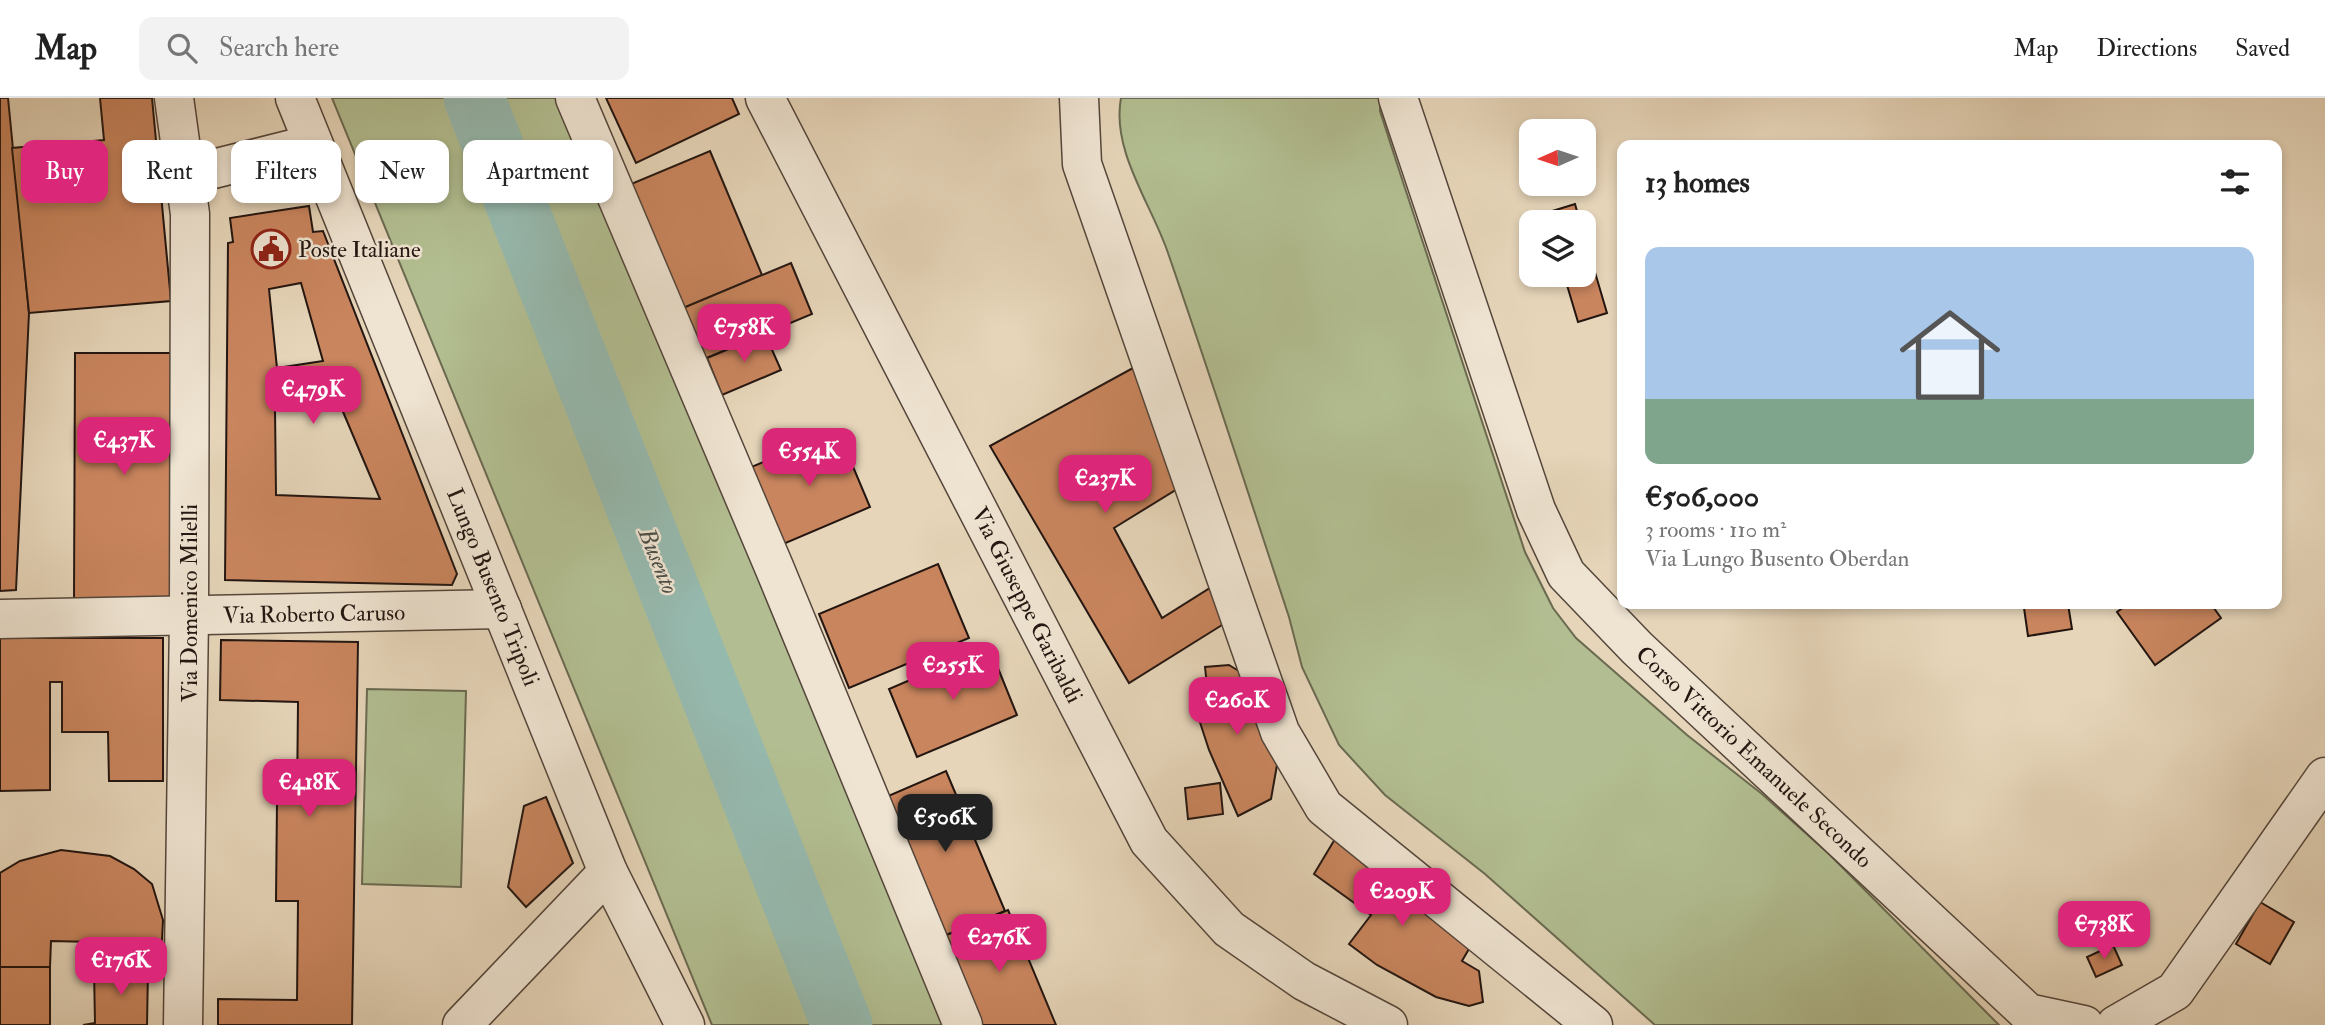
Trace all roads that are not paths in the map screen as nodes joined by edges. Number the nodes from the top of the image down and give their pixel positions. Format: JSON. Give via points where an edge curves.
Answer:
{"nodes":[{"id":1,"x":174,"y":98,"type":"edge"},
{"id":2,"x":295,"y":98,"type":"edge"},
{"id":3,"x":575,"y":98,"type":"edge"},
{"id":4,"x":765,"y":98,"type":"edge"},
{"id":5,"x":1079,"y":98,"type":"edge"},
{"id":6,"x":1398,"y":98,"type":"edge"},
{"id":7,"x":180,"y":140,"type":"edge"},
{"id":8,"x":311,"y":140,"type":"edge"},
{"id":9,"x":189,"y":203,"type":"edge"},
{"id":10,"x":337,"y":203,"type":"edge"},
{"id":11,"x":502,"y":609,"type":"junction"},
{"id":12,"x":189,"y":617,"type":"junction"},
{"id":13,"x":0,"y":619,"type":"edge"},
{"id":14,"x":2325,"y":777,"type":"edge"},
{"id":15,"x":608,"y":872,"type":"junction"},
{"id":16,"x":183,"y":1025,"type":"edge"},
{"id":17,"x":462,"y":1025,"type":"edge"},
{"id":18,"x":685,"y":1025,"type":"edge"},
{"id":19,"x":963,"y":1025,"type":"edge"},
{"id":20,"x":1388,"y":1025,"type":"edge"},
{"id":21,"x":1594,"y":1025,"type":"edge"},
{"id":22,"x":2084,"y":1025,"type":"edge"},
{"id":23,"x":2116,"y":1025,"type":"edge"}],
"edges":[{"from":1,"to":7,"type":"street","name":"Via Domenico Milelli"},
{"from":2,"to":8,"type":"street","name":"Lungo Busento Tripoli"},
{"from":3,"to":19,"type":"street"},
{"from":4,"to":20,"type":"street","name":"Via Giuseppe Garibaldi","via":[[1149,841],[1229,929],[1304,981]]},
{"from":5,"to":21,"type":"street","via":[[1082,164],[1280,732],[1324,807]]},
{"from":6,"to":22,"type":"street","name":"Corso Vittorio Emanuele Secondo","via":[[1536,510],[1566,574],[1637,648],[2028,1013]]},
{"from":9,"to":12,"type":"street","name":"Via Domenico Milelli"},
{"from":10,"to":11,"type":"street","name":"Lungo Busento Tripoli"},
{"from":11,"to":12,"type":"street","name":"Via Roberto Caruso"},
{"from":11,"to":15,"type":"street","name":"Lungo Busento Tripoli"},
{"from":12,"to":13,"type":"street","name":"Via Roberto Caruso"},
{"from":12,"to":16,"type":"street","name":"Via Domenico Milelli"},
{"from":14,"to":23,"type":"street","via":[[2175,991]]},
{"from":15,"to":17,"type":"street"},
{"from":15,"to":18,"type":"street","name":"Lungo Busento Tripoli"}]}
